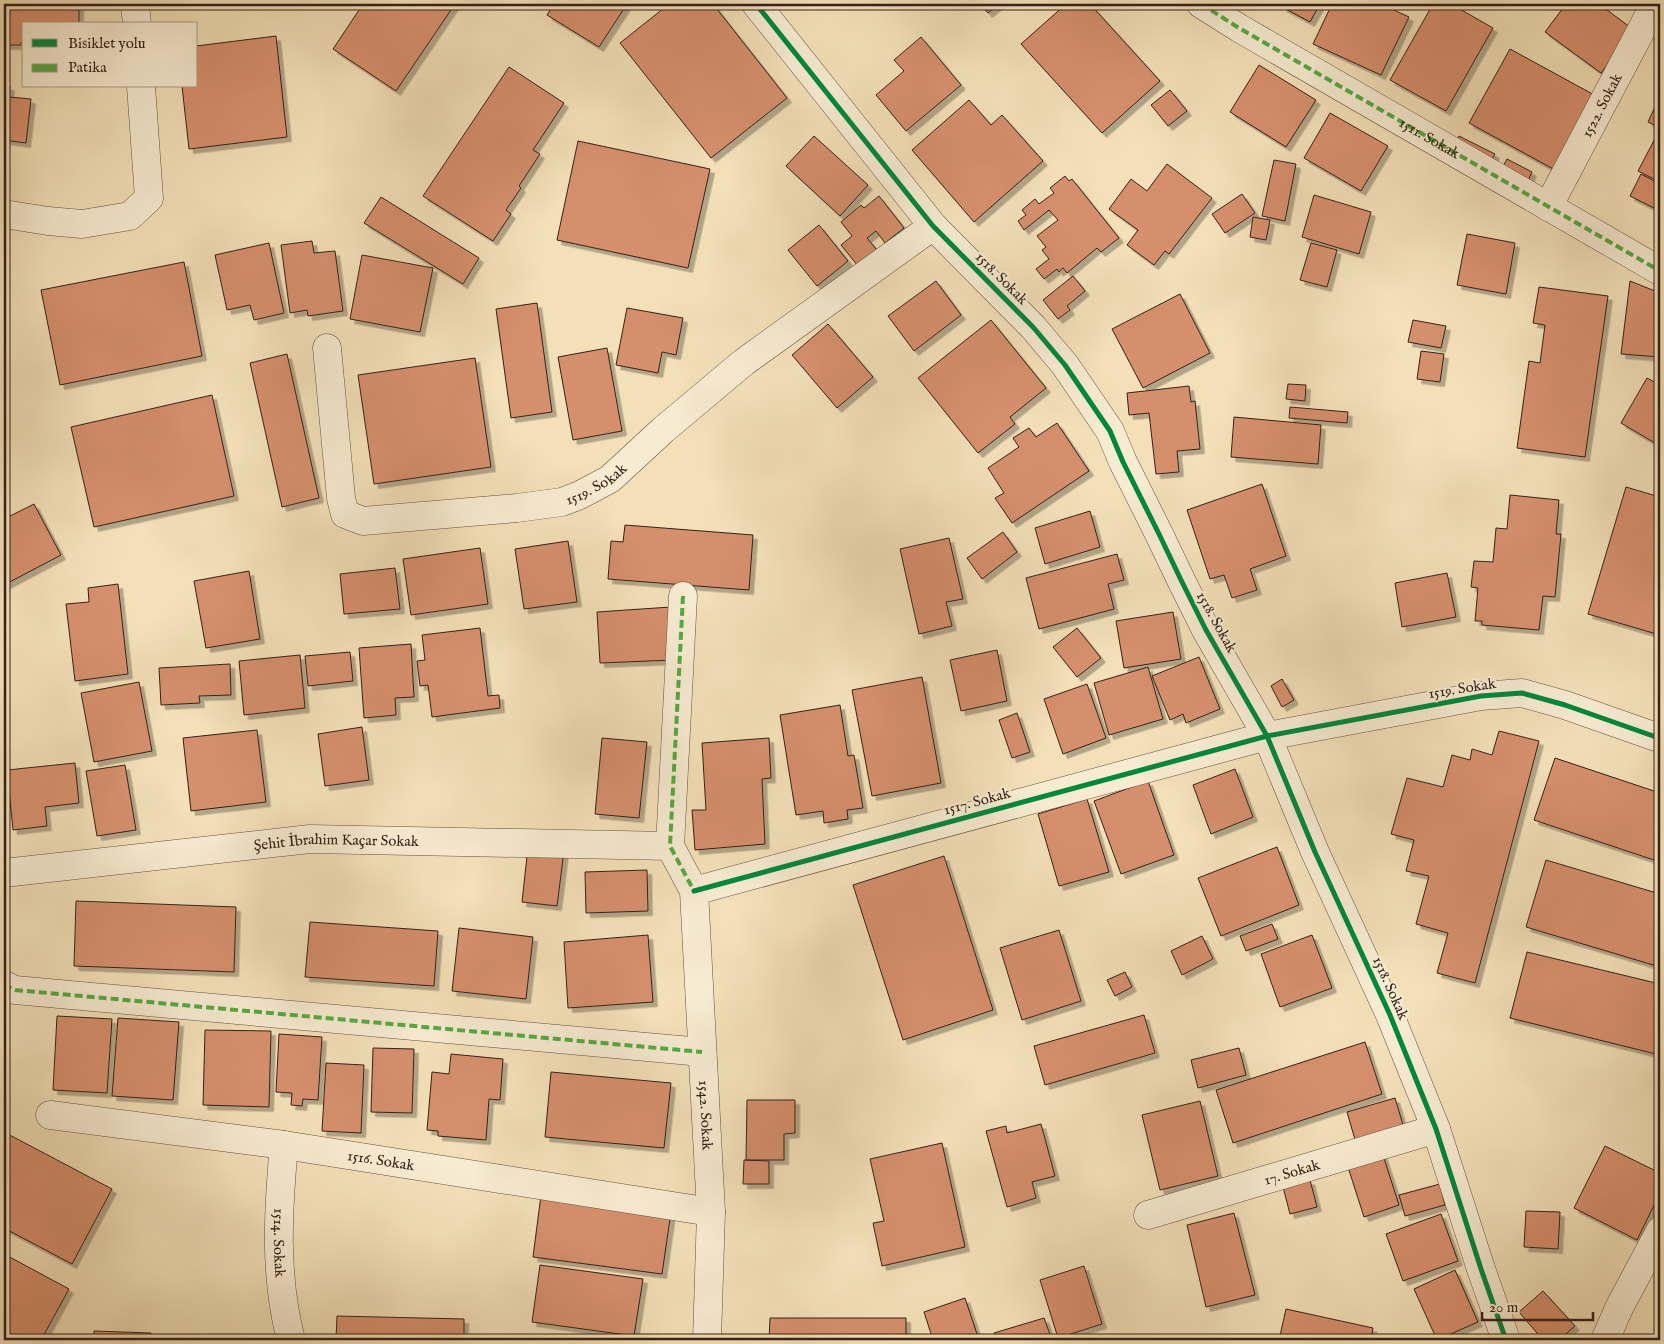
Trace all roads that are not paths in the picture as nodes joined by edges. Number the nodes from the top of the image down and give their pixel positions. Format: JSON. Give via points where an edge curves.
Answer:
{"nodes":[{"id":1,"x":135,"y":4,"type":"edge"},
{"id":2,"x":756,"y":4,"type":"edge"},
{"id":3,"x":1201,"y":4,"type":"edge"},
{"id":4,"x":1655,"y":4,"type":"edge"},
{"id":5,"x":137,"y":22,"type":"edge"},
{"id":6,"x":141,"y":88,"type":"edge"},
{"id":7,"x":1548,"y":207,"type":"junction"},
{"id":8,"x":4,"y":214,"type":"edge"},
{"id":9,"x":933,"y":226,"type":"junction"},
{"id":10,"x":1660,"y":271,"type":"edge"},
{"id":11,"x":327,"y":348,"type":"dead end"},
{"id":12,"x":684,"y":596,"type":"dead end"},
{"id":13,"x":1267,"y":736,"type":"junction"},
{"id":14,"x":1656,"y":737,"type":"dead end"},
{"id":15,"x":670,"y":846,"type":"junction"},
{"id":16,"x":4,"y":873,"type":"edge"},
{"id":17,"x":694,"y":891,"type":"junction"},
{"id":18,"x":4,"y":985,"type":"edge"},
{"id":19,"x":702,"y":1052,"type":"junction"},
{"id":20,"x":50,"y":1115,"type":"dead end"},
{"id":21,"x":1436,"y":1129,"type":"junction"},
{"id":22,"x":284,"y":1145,"type":"junction"},
{"id":23,"x":711,"y":1212,"type":"junction"},
{"id":24,"x":1148,"y":1215,"type":"dead end"},
{"id":25,"x":1660,"y":1230,"type":"edge"},
{"id":26,"x":291,"y":1340,"type":"edge"},
{"id":27,"x":707,"y":1340,"type":"edge"},
{"id":28,"x":1506,"y":1340,"type":"edge"},
{"id":29,"x":1605,"y":1340,"type":"edge"}],
"edges":[{"from":1,"to":5,"type":"street"},
{"from":2,"to":9,"type":"street","name":"1518. Sokak"},
{"from":3,"to":7,"type":"street","name":"1511. Sokak"},
{"from":4,"to":7,"type":"street","name":"1522. Sokak"},
{"from":6,"to":8,"type":"street","via":[[149,198],[130,216],[82,224]]},
{"from":7,"to":10,"type":"street","name":"1511. Sokak"},
{"from":9,"to":11,"type":"street","name":"1519. Sokak","via":[[744,362],[610,479],[562,502],[363,521],[345,514]]},
{"from":9,"to":13,"type":"street","name":"1518. Sokak","via":[[1033,327],[1065,365],[1110,431],[1206,630]]},
{"from":12,"to":15,"type":"street"},
{"from":13,"to":14,"type":"street","name":"1519. Sokak","via":[[1481,696],[1522,693]]},
{"from":13,"to":17,"type":"street","name":"1517. Sokak"},
{"from":13,"to":21,"type":"street","name":"1518. Sokak","via":[[1315,852],[1390,1015]]},
{"from":15,"to":16,"type":"street","name":"Şehit İbrahim Kaçar Sokak","via":[[310,839]]},
{"from":15,"to":17,"type":"street"},
{"from":17,"to":19,"type":"street","name":"1542. Sokak"},
{"from":18,"to":19,"type":"street","via":[[15,990]]},
{"from":19,"to":23,"type":"street","name":"1542. Sokak"},
{"from":20,"to":22,"type":"street","name":"1516. Sokak"},
{"from":21,"to":24,"type":"street","name":"17. Sokak"},
{"from":21,"to":28,"type":"street","name":"1518. Sokak"},
{"from":22,"to":23,"type":"street","name":"1516. Sokak"},
{"from":22,"to":26,"type":"street","name":"1514. Sokak","via":[[278,1206],[278,1255]]},
{"from":23,"to":27,"type":"street","name":"1542. Sokak"},
{"from":25,"to":29,"type":"street"}]}
